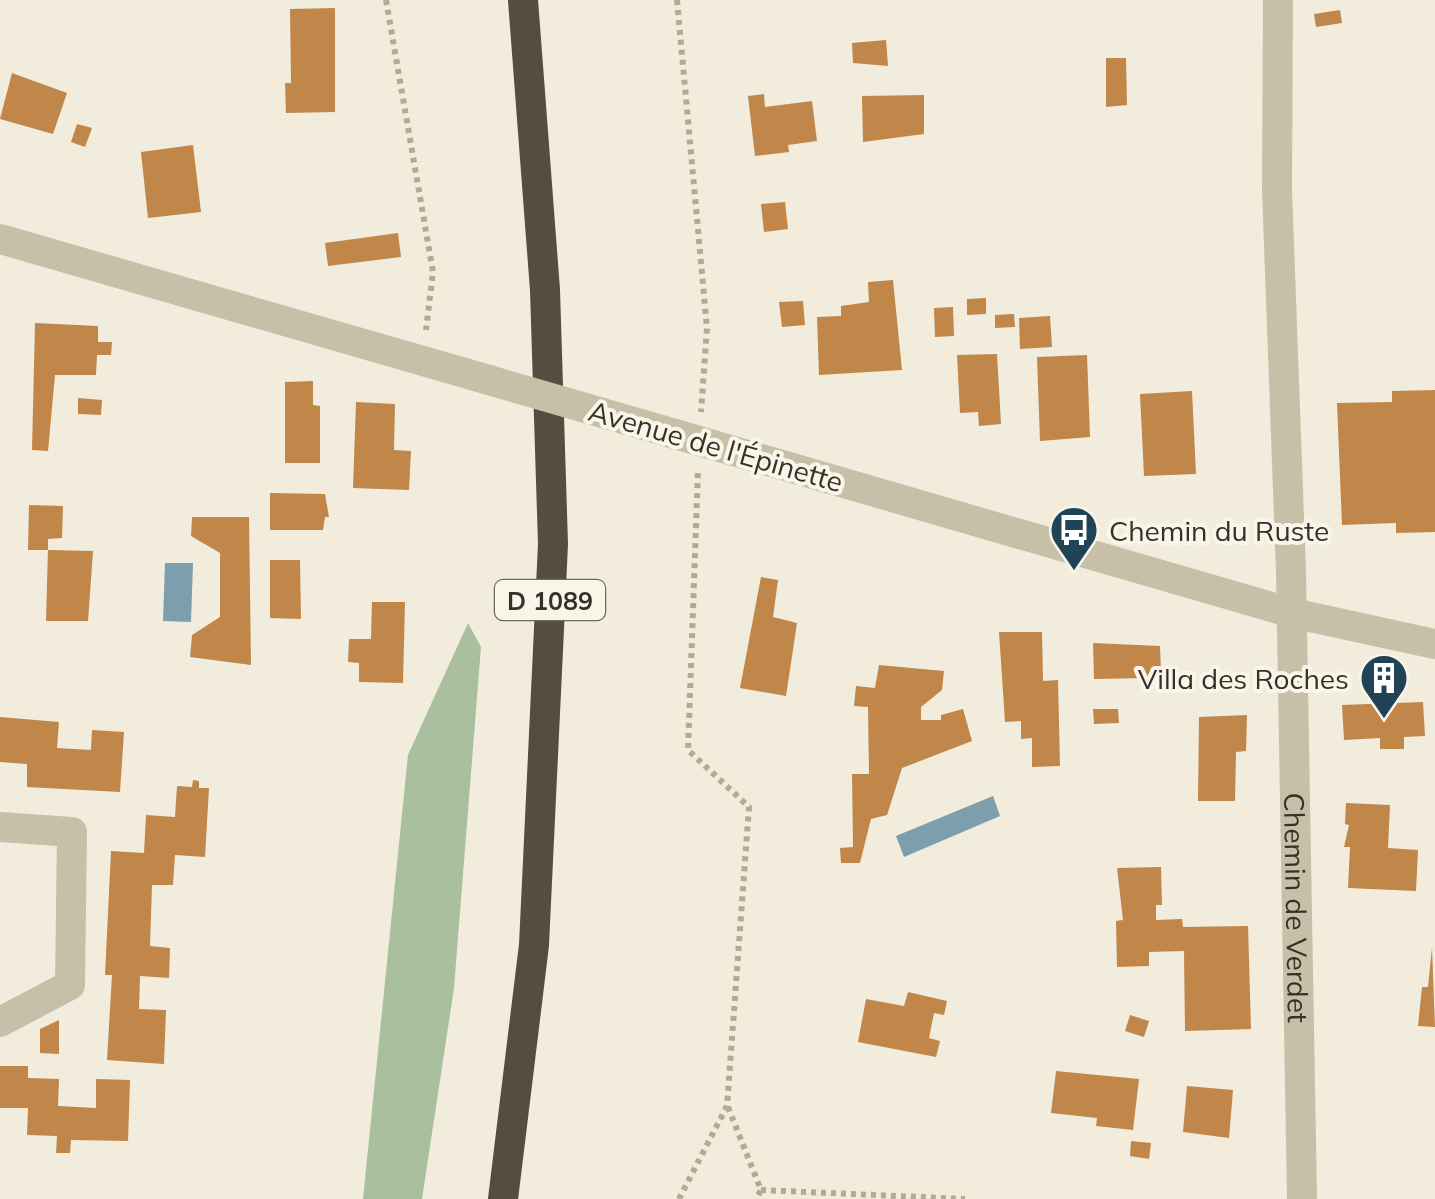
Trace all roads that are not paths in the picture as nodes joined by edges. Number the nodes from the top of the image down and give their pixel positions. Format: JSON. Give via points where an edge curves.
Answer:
{"nodes":[{"id":1,"x":523,"y":0,"type":"edge"},
{"id":2,"x":1278,"y":0,"type":"edge"},
{"id":3,"x":0,"y":239,"type":"edge"},
{"id":4,"x":1292,"y":614,"type":"junction"},
{"id":5,"x":1435,"y":644,"type":"edge"},
{"id":6,"x":0,"y":826,"type":"edge"},
{"id":7,"x":0,"y":1022,"type":"edge"},
{"id":8,"x":503,"y":1199,"type":"edge"},
{"id":9,"x":1302,"y":1199,"type":"edge"}],
"edges":[{"from":1,"to":8,"type":"highway","number":"D 1089","via":[[545,290],[552,544],[534,945]]},
{"from":2,"to":4,"type":"street","via":[[1277,190]]},
{"from":3,"to":4,"type":"street","name":"Avenue de l'Épinette","bridge":true},
{"from":4,"to":5,"type":"street","name":"Avenue de l'Épinette"},
{"from":4,"to":9,"type":"street","name":"Chemin de Verdet"},
{"from":6,"to":7,"type":"street","via":[[72,832],[70,985]]}]}
